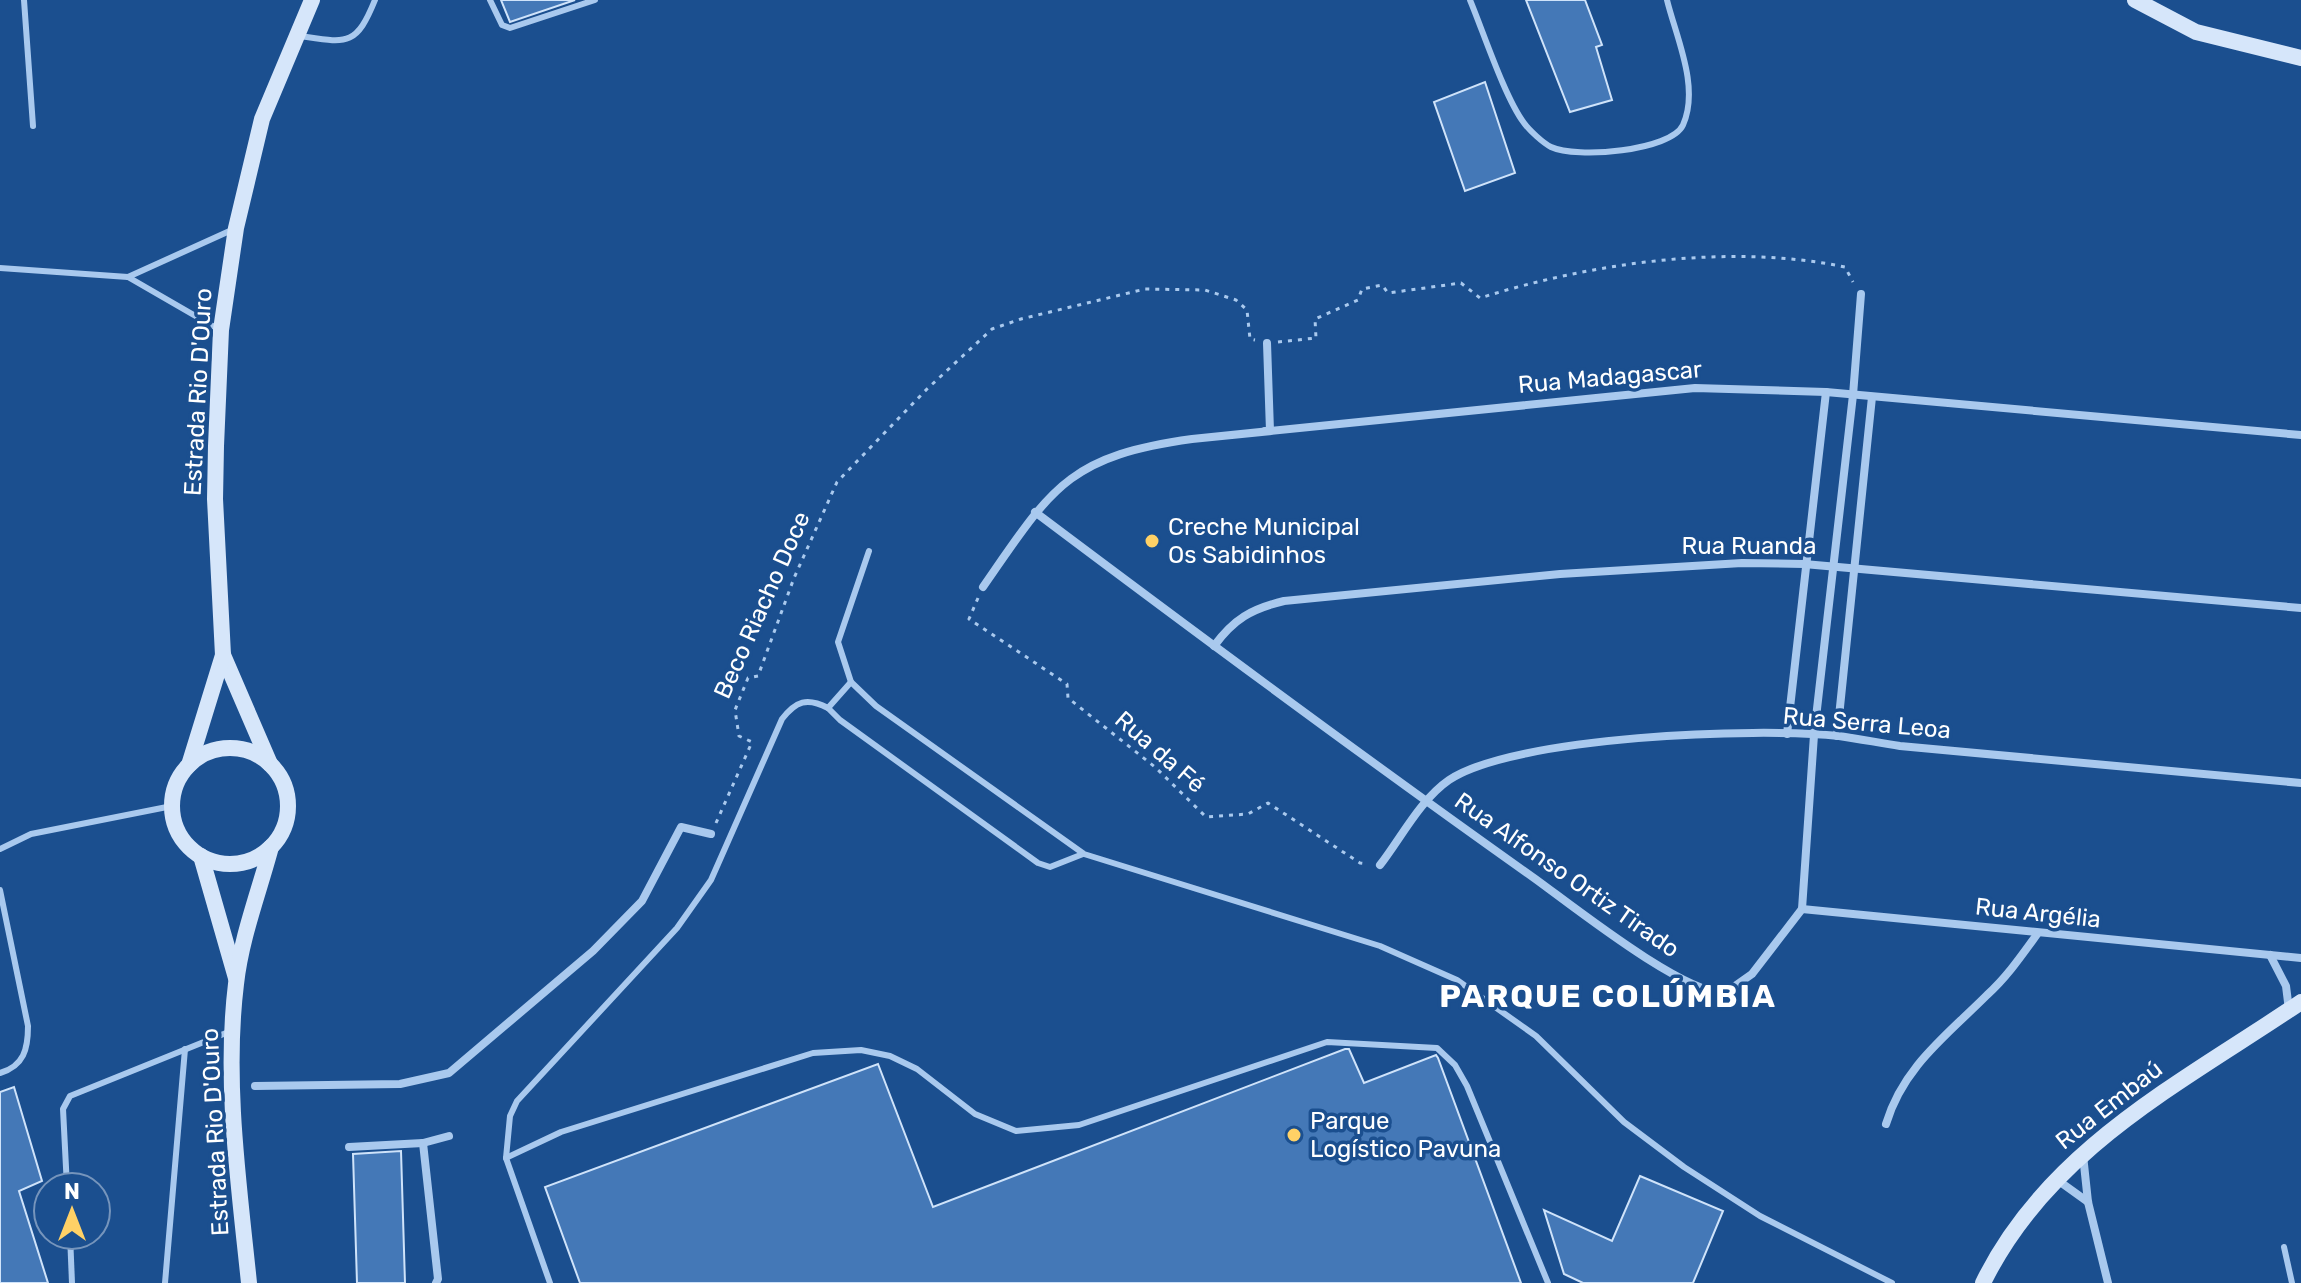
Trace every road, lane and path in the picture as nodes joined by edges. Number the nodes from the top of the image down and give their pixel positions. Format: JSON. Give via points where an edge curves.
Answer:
{"nodes":[{"id":1,"x":24,"y":0,"type":"edge"},
{"id":2,"x":312,"y":0,"type":"edge"},
{"id":3,"x":375,"y":0,"type":"edge"},
{"id":4,"x":490,"y":0,"type":"edge"},
{"id":5,"x":595,"y":0,"type":"edge"},
{"id":6,"x":1470,"y":0,"type":"edge"},
{"id":7,"x":1667,"y":0,"type":"edge"},
{"id":8,"x":2135,"y":0,"type":"edge"},
{"id":9,"x":297,"y":35,"type":"junction"},
{"id":10,"x":2301,"y":58,"type":"edge"},
{"id":11,"x":33,"y":126,"type":"dead end"},
{"id":12,"x":236,"y":228,"type":"junction"},
{"id":13,"x":0,"y":268,"type":"edge"},
{"id":14,"x":128,"y":277,"type":"junction"},
{"id":15,"x":1861,"y":294,"type":"joint"},
{"id":16,"x":221,"y":330,"type":"junction"},
{"id":17,"x":1267,"y":343,"type":"junction"},
{"id":18,"x":1826,"y":392,"type":"junction"},
{"id":19,"x":1853,"y":395,"type":"junction"},
{"id":20,"x":1872,"y":397,"type":"junction"},
{"id":21,"x":1265,"y":432,"type":"junction"},
{"id":22,"x":2301,"y":435,"type":"edge"},
{"id":23,"x":1035,"y":512,"type":"junction"},
{"id":24,"x":869,"y":551,"type":"dead end"},
{"id":25,"x":1804,"y":564,"type":"junction"},
{"id":26,"x":1831,"y":567,"type":"junction"},
{"id":27,"x":1854,"y":569,"type":"junction"},
{"id":28,"x":983,"y":587,"type":"joint"},
{"id":29,"x":2301,"y":608,"type":"edge"},
{"id":30,"x":1214,"y":646,"type":"junction"},
{"id":31,"x":223,"y":655,"type":"junction"},
{"id":32,"x":851,"y":682,"type":"junction"},
{"id":33,"x":828,"y":708,"type":"junction"},
{"id":34,"x":1787,"y":734,"type":"junction"},
{"id":35,"x":1814,"y":735,"type":"junction"},
{"id":36,"x":1837,"y":736,"type":"junction"},
{"id":37,"x":189,"y":765,"type":"junction"},
{"id":38,"x":271,"y":765,"type":"junction"},
{"id":39,"x":2301,"y":783,"type":"edge"},
{"id":40,"x":1426,"y":802,"type":"junction"},
{"id":41,"x":172,"y":806,"type":"junction"},
{"id":42,"x":711,"y":834,"type":"joint"},
{"id":43,"x":271,"y":847,"type":"junction"},
{"id":44,"x":0,"y":849,"type":"edge"},
{"id":45,"x":1084,"y":854,"type":"junction"},
{"id":46,"x":201,"y":856,"type":"junction"},
{"id":47,"x":1380,"y":865,"type":"joint"},
{"id":48,"x":0,"y":890,"type":"edge"},
{"id":49,"x":1802,"y":909,"type":"junction"},
{"id":50,"x":2038,"y":933,"type":"junction"},
{"id":51,"x":2270,"y":955,"type":"junction"},
{"id":52,"x":2301,"y":958,"type":"edge"},
{"id":53,"x":236,"y":979,"type":"junction"},
{"id":54,"x":2295,"y":1006,"type":"edge"},
{"id":55,"x":231,"y":1031,"type":"junction"},
{"id":56,"x":185,"y":1049,"type":"junction"},
{"id":57,"x":0,"y":1073,"type":"edge"},
{"id":58,"x":255,"y":1086,"type":"dead end"},
{"id":59,"x":1886,"y":1124,"type":"dead end"},
{"id":60,"x":449,"y":1136,"type":"dead end"},
{"id":61,"x":423,"y":1143,"type":"junction"},
{"id":62,"x":349,"y":1147,"type":"dead end"},
{"id":63,"x":2083,"y":1153,"type":"junction"},
{"id":64,"x":506,"y":1158,"type":"junction"},
{"id":65,"x":66,"y":1171,"type":"edge"},
{"id":66,"x":2055,"y":1179,"type":"junction"},
{"id":67,"x":2088,"y":1202,"type":"junction"},
{"id":68,"x":2284,"y":1247,"type":"dead end"},
{"id":69,"x":71,"y":1251,"type":"edge"},
{"id":70,"x":438,"y":1282,"type":"edge"},
{"id":71,"x":72,"y":1283,"type":"edge"},
{"id":72,"x":165,"y":1283,"type":"edge"},
{"id":73,"x":249,"y":1283,"type":"edge"},
{"id":74,"x":550,"y":1283,"type":"edge"},
{"id":75,"x":1548,"y":1283,"type":"edge"},
{"id":76,"x":1892,"y":1283,"type":"edge"},
{"id":77,"x":1983,"y":1283,"type":"edge"},
{"id":78,"x":2108,"y":1283,"type":"edge"},
{"id":79,"x":2292,"y":1283,"type":"edge"}],
"edges":[{"from":1,"to":11,"type":"lane"},
{"from":2,"to":9,"type":"street","name":"Estrada Rio D'Ouro"},
{"from":3,"to":9,"type":"lane","via":[[365,26],[350,39]]},
{"from":4,"to":5,"type":"lane","via":[[502,25],[510,28]]},
{"from":6,"to":7,"type":"lane","via":[[1523,123],[1551,147],[1576,152],[1670,140],[1682,127],[1688,80]]},
{"from":8,"to":10,"type":"street","via":[[2196,32]]},
{"from":9,"to":12,"type":"street","name":"Estrada Rio D'Ouro","via":[[262,119]]},
{"from":12,"to":14,"type":"lane"},
{"from":12,"to":16,"type":"street","name":"Estrada Rio D'Ouro"},
{"from":13,"to":14,"type":"lane"},
{"from":14,"to":16,"type":"lane"},
{"from":15,"to":17,"type":"path","via":[[1845,267],[1800,258],[1653,262],[1555,276],[1480,298],[1461,283],[1388,293],[1382,285],[1362,289],[1358,300],[1315,319],[1316,338]]},
{"from":15,"to":19,"type":"street"},
{"from":16,"to":31,"type":"street","name":"Estrada Rio D'Ouro","via":[[215,499]]},
{"from":17,"to":21,"type":"street"},
{"from":17,"to":42,"type":"path","name":"Beco Riacho Doce","via":[[1250,339],[1247,310],[1236,300],[1205,290],[1145,289],[992,329],[837,482],[758,676],[748,678],[735,710],[739,736],[752,742]]},
{"from":18,"to":19,"type":"street","name":"Rua Madagascar"},
{"from":18,"to":21,"type":"street","name":"Rua Madagascar","via":[[1695,388]]},
{"from":18,"to":25,"type":"street"},
{"from":19,"to":20,"type":"street","name":"Rua Madagascar"},
{"from":19,"to":26,"type":"street"},
{"from":20,"to":22,"type":"street","name":"Rua Madagascar"},
{"from":20,"to":27,"type":"street"},
{"from":21,"to":23,"type":"street","name":"Rua Madagascar","via":[[1155,444],[1103,459],[1063,482]]},
{"from":23,"to":28,"type":"street","name":"Rua Madagascar"},
{"from":23,"to":30,"type":"street","name":"Rua Alfonso Ortiz Tirado"},
{"from":24,"to":32,"type":"lane","via":[[838,642]]},
{"from":25,"to":26,"type":"street","name":"Rua Ruanda"},
{"from":25,"to":30,"type":"street","name":"Rua Ruanda","via":[[1679,564],[1284,601],[1246,612]]},
{"from":25,"to":34,"type":"street"},
{"from":26,"to":27,"type":"street","name":"Rua Ruanda"},
{"from":26,"to":35,"type":"street"},
{"from":27,"to":29,"type":"street","name":"Rua Ruanda"},
{"from":27,"to":36,"type":"street"},
{"from":28,"to":47,"type":"path","name":"Rua da Fé","via":[[969,619],[1067,684],[1068,698],[1155,767],[1206,817],[1248,814],[1268,803],[1360,863]]},
{"from":30,"to":40,"type":"street","name":"Rua Alfonso Ortiz Tirado"},
{"from":31,"to":37,"type":"street","name":"Estrada Rio D'Ouro"},
{"from":31,"to":38,"type":"street","name":"Estrada Rio D'Ouro"},
{"from":32,"to":33,"type":"lane"},
{"from":32,"to":45,"type":"lane","via":[[876,706]]},
{"from":33,"to":45,"type":"lane","via":[[1038,863],[1050,867]]},
{"from":33,"to":64,"type":"lane","via":[[800,702],[782,719],[711,880],[659,948],[517,1101],[510,1116]]},
{"from":34,"to":35,"type":"street","name":"Rua Serra Leoa"},
{"from":34,"to":40,"type":"street","name":"Rua Serra Leoa","via":[[1690,736],[1530,753],[1490,761],[1453,778]]},
{"from":35,"to":36,"type":"street","name":"Rua Serra Leoa"},
{"from":35,"to":49,"type":"street"},
{"from":36,"to":39,"type":"street","name":"Rua Serra Leoa"},
{"from":37,"to":38,"type":"street","via":[[230,748]]},
{"from":37,"to":41,"type":"street","via":[[179,777]]},
{"from":38,"to":43,"type":"street","via":[[288,806]]},
{"from":40,"to":47,"type":"street","name":"Rua Serra Leoa"},
{"from":40,"to":49,"type":"street","name":"Rua Alfonso Ortiz Tirado","via":[[1628,945],[1707,991],[1725,993],[1740,986]]},
{"from":41,"to":44,"type":"lane","via":[[31,834]]},
{"from":41,"to":46,"type":"street","via":[[179,835]]},
{"from":42,"to":58,"type":"street","via":[[681,827],[642,901],[593,951],[449,1073],[400,1084]]},
{"from":43,"to":46,"type":"street","via":[[245,862],[215,862]]},
{"from":43,"to":53,"type":"street","name":"Estrada Rio D'Ouro"},
{"from":45,"to":76,"type":"lane","via":[[1380,946],[1457,980],[1536,1036],[1624,1122],[1684,1167],[1760,1216]]},
{"from":46,"to":53,"type":"street","name":"Estrada Rio D'Ouro"},
{"from":48,"to":57,"type":"lane","via":[[28,1045],[23,1058]]},
{"from":49,"to":50,"type":"street","name":"Rua Argélia"},
{"from":50,"to":51,"type":"street","name":"Rua Argélia"},
{"from":50,"to":59,"type":"street","via":[[1989,994],[1924,1055],[1893,1099]]},
{"from":51,"to":52,"type":"street","name":"Rua Argélia"},
{"from":51,"to":54,"type":"street"},
{"from":53,"to":55,"type":"street","name":"Estrada Rio D'Ouro"},
{"from":54,"to":63,"type":"street","name":"Rua Embaú","via":[[2155,1097]]},
{"from":55,"to":56,"type":"lane"},
{"from":55,"to":73,"type":"street","name":"Estrada Rio D'Ouro"},
{"from":56,"to":65,"type":"lane","via":[[79,1090],[64,1101]]},
{"from":56,"to":72,"type":"lane"},
{"from":60,"to":61,"type":"street"},
{"from":61,"to":62,"type":"street"},
{"from":61,"to":70,"type":"street"},
{"from":63,"to":66,"type":"street","name":"Rua Embaú"},
{"from":63,"to":67,"type":"street"},
{"from":64,"to":74,"type":"lane"},
{"from":64,"to":75,"type":"lane","via":[[561,1132],[813,1053],[861,1050],[890,1056],[917,1069],[975,1114],[1016,1131],[1079,1125],[1327,1042],[1423,1046],[1437,1048],[1467,1086]]},
{"from":66,"to":67,"type":"street"},
{"from":66,"to":77,"type":"street","name":"Rua Embaú","via":[[2012,1230]]},
{"from":67,"to":78,"type":"street"},
{"from":68,"to":79,"type":"lane"},
{"from":69,"to":71,"type":"lane"}]}
